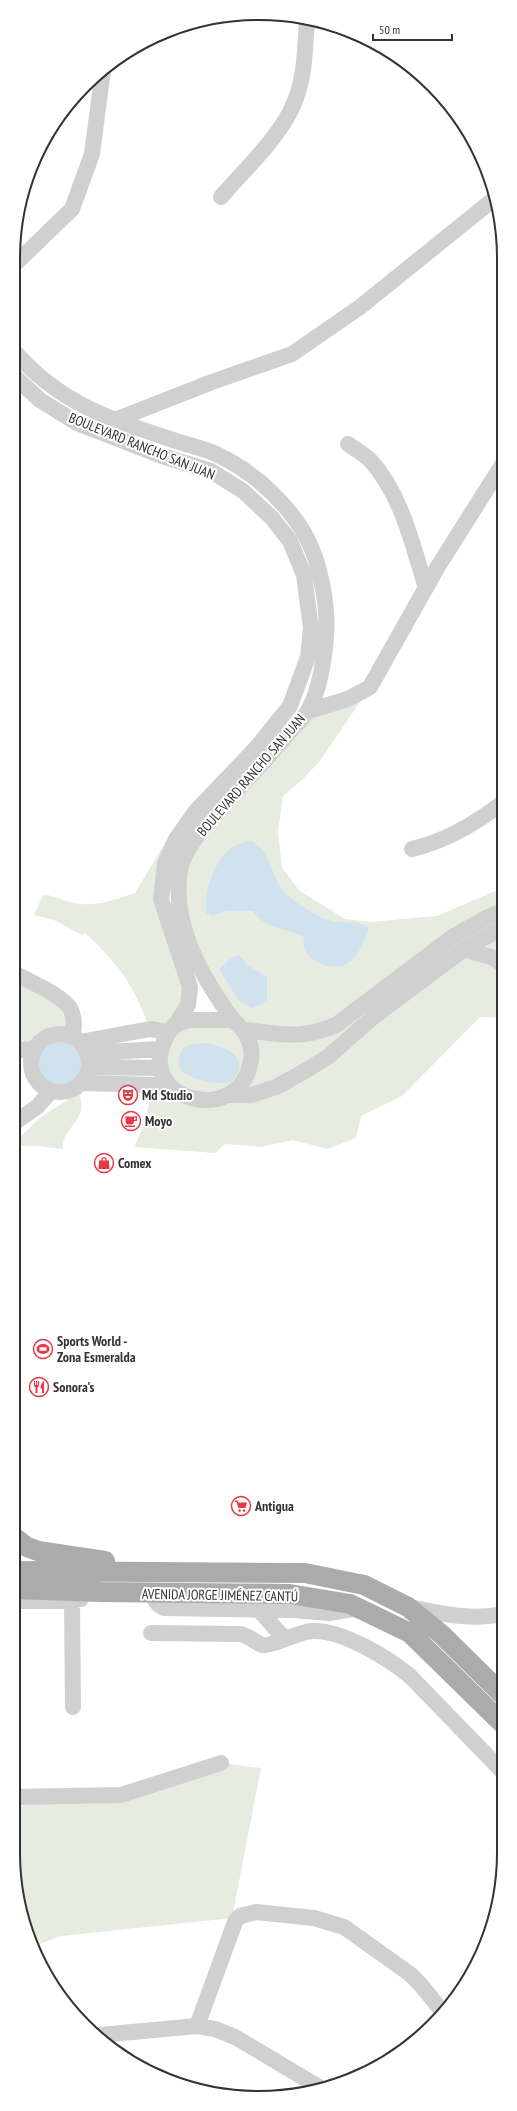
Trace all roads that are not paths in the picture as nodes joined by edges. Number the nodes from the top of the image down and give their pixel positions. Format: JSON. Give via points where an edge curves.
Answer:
{"nodes":[{"id":1,"x":307,"y":25,"type":"edge"},
{"id":2,"x":102,"y":78,"type":"edge"},
{"id":3,"x":220,"y":197,"type":"dead end"},
{"id":4,"x":490,"y":202,"type":"edge"},
{"id":5,"x":20,"y":259,"type":"edge"},
{"id":6,"x":20,"y":357,"type":"edge"},
{"id":7,"x":20,"y":382,"type":"edge"},
{"id":8,"x":115,"y":420,"type":"junction"},
{"id":9,"x":348,"y":444,"type":"dead end"},
{"id":10,"x":497,"y":472,"type":"edge"},
{"id":11,"x":426,"y":588,"type":"junction"},
{"id":12,"x":290,"y":706,"type":"junction"},
{"id":13,"x":308,"y":711,"type":"junction"},
{"id":14,"x":497,"y":805,"type":"edge"},
{"id":15,"x":412,"y":849,"type":"dead end"},
{"id":16,"x":497,"y":913,"type":"edge"},
{"id":17,"x":497,"y":931,"type":"edge"},
{"id":18,"x":464,"y":949,"type":"junction"},
{"id":19,"x":497,"y":961,"type":"edge"},
{"id":20,"x":20,"y":976,"type":"edge"},
{"id":21,"x":238,"y":1025,"type":"junction"},
{"id":22,"x":172,"y":1028,"type":"junction"},
{"id":23,"x":35,"y":1049,"type":"junction"},
{"id":24,"x":157,"y":1049,"type":"junction"},
{"id":25,"x":20,"y":1050,"type":"edge"},
{"id":26,"x":82,"y":1050,"type":"junction"},
{"id":27,"x":111,"y":1052,"type":"junction"},
{"id":28,"x":157,"y":1068,"type":"junction"},
{"id":29,"x":81,"y":1083,"type":"junction"},
{"id":30,"x":52,"y":1091,"type":"junction"},
{"id":31,"x":176,"y":1092,"type":"junction"},
{"id":32,"x":229,"y":1095,"type":"junction"},
{"id":33,"x":20,"y":1119,"type":"edge"},
{"id":34,"x":20,"y":1542,"type":"edge"},
{"id":35,"x":20,"y":1570,"type":"edge"},
{"id":36,"x":178,"y":1572,"type":"junction"},
{"id":37,"x":20,"y":1589,"type":"edge"},
{"id":38,"x":102,"y":1592,"type":"junction"},
{"id":39,"x":150,"y":1593,"type":"junction"},
{"id":40,"x":20,"y":1601,"type":"edge"},
{"id":41,"x":72,"y":1601,"type":"junction"},
{"id":42,"x":408,"y":1607,"type":"junction"},
{"id":43,"x":358,"y":1608,"type":"junction"},
{"id":44,"x":258,"y":1609,"type":"junction"},
{"id":45,"x":276,"y":1609,"type":"junction"},
{"id":46,"x":497,"y":1615,"type":"edge"},
{"id":47,"x":151,"y":1633,"type":"dead end"},
{"id":48,"x":290,"y":1636,"type":"junction"},
{"id":49,"x":497,"y":1689,"type":"edge"},
{"id":50,"x":73,"y":1708,"type":"dead end"},
{"id":51,"x":497,"y":1718,"type":"edge"},
{"id":52,"x":221,"y":1763,"type":"dead end"},
{"id":53,"x":497,"y":1766,"type":"edge"},
{"id":54,"x":20,"y":1797,"type":"edge"},
{"id":55,"x":440,"y":2008,"type":"edge"},
{"id":56,"x":197,"y":2026,"type":"junction"},
{"id":57,"x":104,"y":2035,"type":"edge"},
{"id":58,"x":313,"y":2084,"type":"edge"}],
"edges":[{"from":1,"to":3,"type":"street","via":[[302,78],[290,112],[275,134]]},
{"from":2,"to":5,"type":"street","via":[[92,154],[72,209]]},
{"from":4,"to":8,"type":"street","via":[[360,307],[292,354]]},
{"from":6,"to":8,"type":"street","name":"BOULEVARD RANCHO SAN JUAN","via":[[40,378],[70,400]]},
{"from":7,"to":12,"type":"street","name":"BOULEVARD RANCHO SAN JUAN","via":[[40,400],[77,423],[162,456],[211,471],[243,491],[272,518],[290,541],[304,575],[309,602],[311,628],[308,657]]},
{"from":8,"to":13,"type":"street","name":"BOULEVARD RANCHO SAN JUAN","via":[[217,454],[244,470],[274,495],[298,523],[313,551],[320,572],[327,622],[325,655]]},
{"from":9,"to":11,"type":"street","via":[[370,460],[391,487],[407,524]]},
{"from":10,"to":11,"type":"street"},
{"from":11,"to":13,"type":"street","via":[[370,687],[348,699]]},
{"from":12,"to":13,"type":"street"},
{"from":12,"to":22,"type":"street","name":"BOULEVARD RANCHO SAN JUAN","via":[[256,748],[195,812],[176,839],[165,864],[161,899],[190,987],[188,1005]]},
{"from":13,"to":21,"type":"street","name":"BOULEVARD RANCHO SAN JUAN","via":[[213,815],[195,838],[180,868],[178,901],[188,945],[208,985]]},
{"from":14,"to":15,"type":"street","via":[[453,834],[433,844]]},
{"from":16,"to":21,"type":"street","via":[[454,936],[336,1025],[316,1033],[296,1036]]},
{"from":17,"to":18,"type":"street"},
{"from":18,"to":19,"type":"street"},
{"from":18,"to":32,"type":"street","via":[[372,1018],[329,1056],[305,1071],[276,1087],[251,1095]]},
{"from":20,"to":26,"type":"street","via":[[59,998],[71,1009]]},
{"from":21,"to":22,"type":"street","via":[[191,1020]]},
{"from":21,"to":32,"type":"street","name":"BOULEVARD RANCHO SAN JUAN","via":[[250,1044],[252,1058],[242,1085]]},
{"from":22,"to":24,"type":"street","name":"BOULEVARD RANCHO SAN JUAN"},
{"from":22,"to":27,"type":"street","via":[[150,1029]]},
{"from":23,"to":25,"type":"street"},
{"from":23,"to":26,"type":"street","via":[[43,1039],[60,1034]]},
{"from":23,"to":30,"type":"street","via":[[31,1063],[32,1072],[43,1086]]},
{"from":24,"to":27,"type":"street"},
{"from":24,"to":28,"type":"street","name":"BOULEVARD RANCHO SAN JUAN"},
{"from":26,"to":27,"type":"street"},
{"from":26,"to":29,"type":"street"},
{"from":27,"to":28,"type":"street"},
{"from":28,"to":31,"type":"street","name":"BOULEVARD RANCHO SAN JUAN"},
{"from":29,"to":30,"type":"street","via":[[71,1090]]},
{"from":29,"to":31,"type":"street","via":[[157,1085]]},
{"from":30,"to":33,"type":"street","via":[[37,1107]]},
{"from":31,"to":32,"type":"street","via":[[188,1098],[202,1100]]},
{"from":34,"to":36,"type":"main road","via":[[38,1551]]},
{"from":35,"to":36,"type":"main road","name":"AVENIDA JORGE JIMÉNEZ CANTÚ"},
{"from":36,"to":42,"type":"main road","name":"AVENIDA JORGE JIMÉNEZ CANTÚ","via":[[305,1573],[364,1585]]},
{"from":37,"to":38,"type":"main road","name":"AVENIDA JORGE JIMÉNEZ CANTÚ"},
{"from":38,"to":39,"type":"main road","name":"AVENIDA JORGE JIMÉNEZ CANTÚ"},
{"from":38,"to":41,"type":"street"},
{"from":39,"to":43,"type":"main road","name":"AVENIDA JORGE JIMÉNEZ CANTÚ","via":[[290,1594],[350,1604]]},
{"from":39,"to":44,"type":"street","via":[[164,1608]]},
{"from":40,"to":41,"type":"street"},
{"from":41,"to":50,"type":"street"},
{"from":42,"to":46,"type":"street","via":[[459,1617]]},
{"from":42,"to":49,"type":"main road","name":"AVENIDA JORGE JIMÉNEZ CANTÚ"},
{"from":43,"to":45,"type":"street","via":[[328,1613]]},
{"from":43,"to":51,"type":"main road","name":"AVENIDA JORGE JIMÉNEZ CANTÚ","via":[[410,1633]]},
{"from":44,"to":45,"type":"street"},
{"from":44,"to":48,"type":"street"},
{"from":45,"to":48,"type":"street"},
{"from":47,"to":48,"type":"street","via":[[241,1634],[263,1645],[272,1645]]},
{"from":48,"to":53,"type":"street","via":[[312,1630],[343,1636],[398,1666],[439,1704]]},
{"from":52,"to":54,"type":"street","via":[[121,1795]]},
{"from":55,"to":56,"type":"street","via":[[410,1974],[344,1927],[314,1918],[256,1912],[240,1916],[235,1922]]},
{"from":56,"to":57,"type":"street"},
{"from":56,"to":58,"type":"street","via":[[215,2028],[235,2037]]}]}
